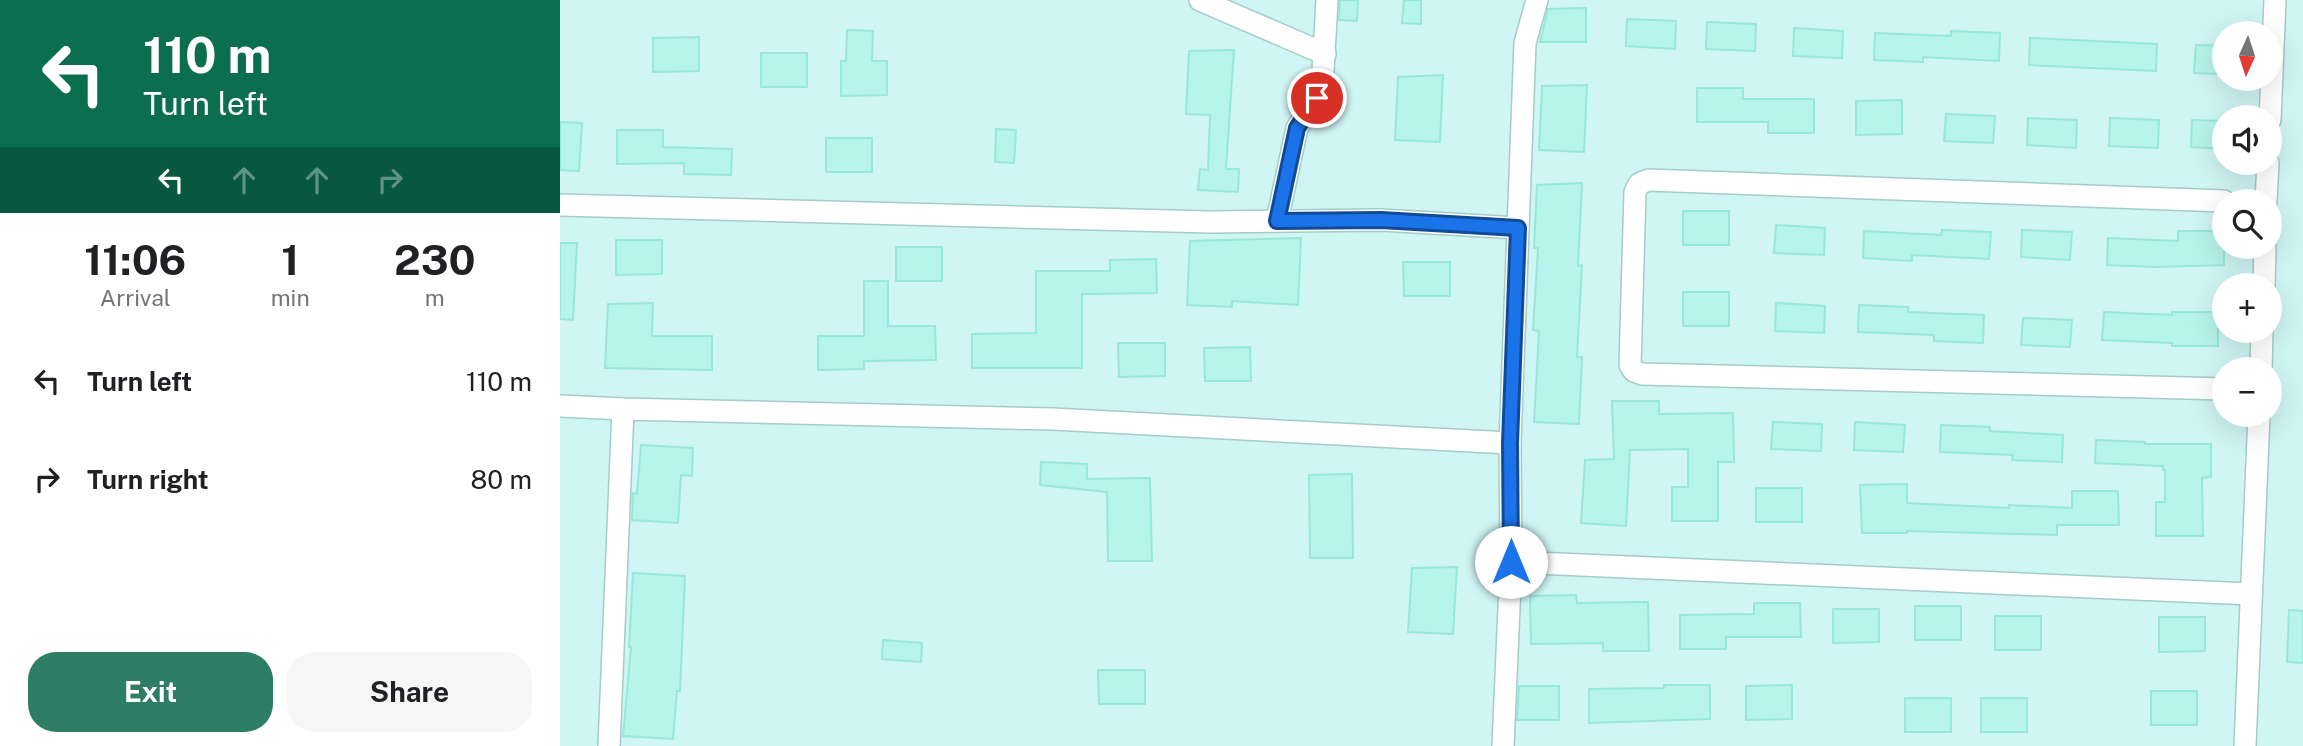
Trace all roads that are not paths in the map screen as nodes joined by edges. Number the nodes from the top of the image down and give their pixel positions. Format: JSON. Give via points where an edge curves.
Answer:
{"nodes":[{"id":1,"x":1200,"y":0,"type":"edge"},
{"id":2,"x":1327,"y":0,"type":"edge"},
{"id":3,"x":1537,"y":0,"type":"edge"},
{"id":4,"x":2275,"y":0,"type":"edge"},
{"id":5,"x":1325,"y":54,"type":"junction"},
{"id":6,"x":2271,"y":105,"type":"edge"},
{"id":7,"x":2212,"y":201,"type":"edge"},
{"id":8,"x":560,"y":205,"type":"edge"},
{"id":9,"x":1277,"y":221,"type":"junction"},
{"id":10,"x":1518,"y":228,"type":"junction"},
{"id":11,"x":2212,"y":389,"type":"edge"},
{"id":12,"x":560,"y":406,"type":"edge"},
{"id":13,"x":623,"y":409,"type":"junction"},
{"id":14,"x":2258,"y":427,"type":"edge"},
{"id":15,"x":1510,"y":443,"type":"junction"},
{"id":16,"x":1511,"y":562,"type":"junction"},
{"id":17,"x":2251,"y":594,"type":"junction"},
{"id":18,"x":609,"y":746,"type":"edge"},
{"id":19,"x":1503,"y":746,"type":"edge"},
{"id":20,"x":2245,"y":746,"type":"edge"}],
"edges":[{"from":1,"to":5,"type":"street"},
{"from":2,"to":5,"type":"street"},
{"from":3,"to":10,"type":"street","via":[[1525,43]]},
{"from":4,"to":6,"type":"street"},
{"from":5,"to":9,"type":"street","via":[[1322,88],[1297,128]]},
{"from":7,"to":11,"type":"street","via":[[1648,180],[1635,192],[1630,365],[1642,374]]},
{"from":8,"to":9,"type":"street"},
{"from":9,"to":10,"type":"street","via":[[1381,220]]},
{"from":10,"to":15,"type":"street"},
{"from":12,"to":13,"type":"street"},
{"from":13,"to":15,"type":"street","via":[[1053,419]]},
{"from":13,"to":18,"type":"street"},
{"from":14,"to":17,"type":"street"},
{"from":15,"to":16,"type":"street"},
{"from":16,"to":17,"type":"street"},
{"from":16,"to":19,"type":"street"},
{"from":17,"to":20,"type":"street"}]}
